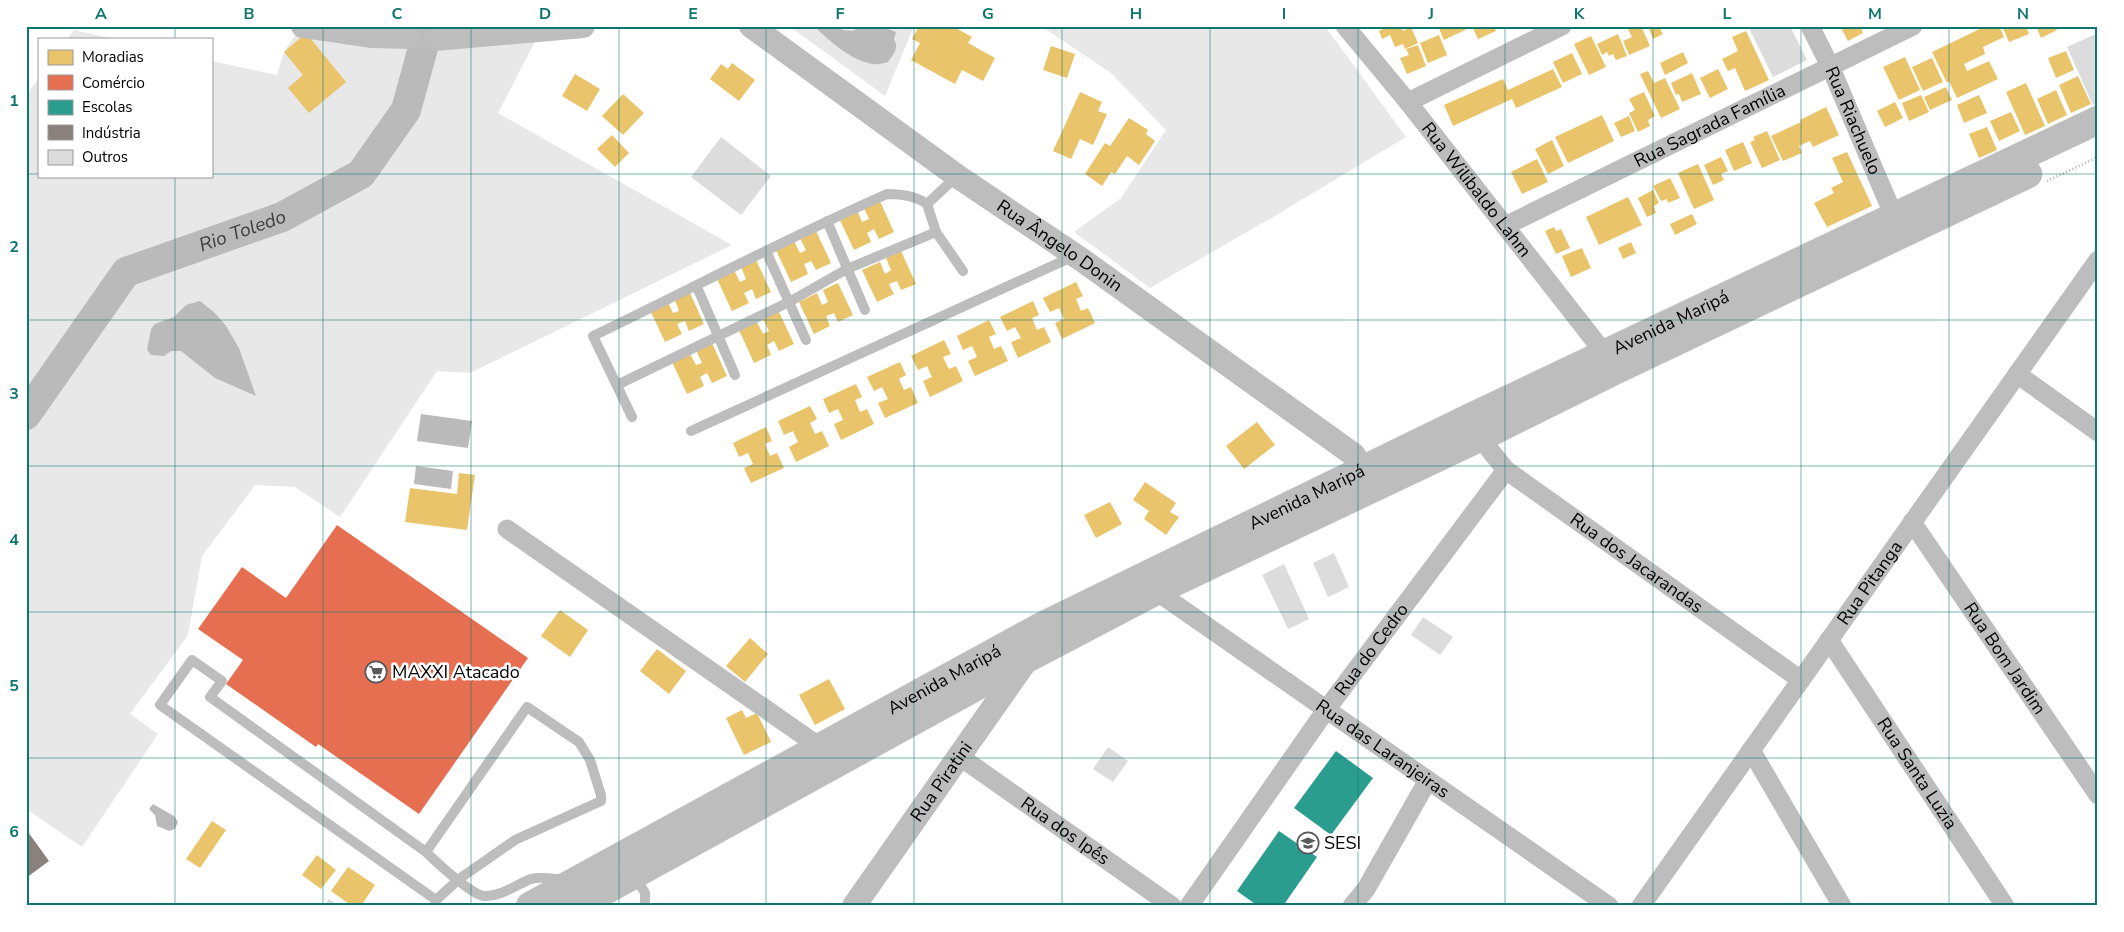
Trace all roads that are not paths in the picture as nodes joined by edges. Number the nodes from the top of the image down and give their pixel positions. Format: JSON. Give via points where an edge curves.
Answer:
{"nodes":[{"id":1,"x":304,"y":26,"type":"edge"},
{"id":2,"x":583,"y":26,"type":"edge"},
{"id":3,"x":751,"y":26,"type":"edge"},
{"id":4,"x":1345,"y":26,"type":"edge"},
{"id":5,"x":1562,"y":26,"type":"edge"},
{"id":6,"x":1810,"y":26,"type":"edge"},
{"id":7,"x":1913,"y":26,"type":"edge"},
{"id":8,"x":410,"y":37,"type":"joint"},
{"id":9,"x":436,"y":38,"type":"joint"},
{"id":10,"x":1830,"y":66,"type":"junction"},
{"id":11,"x":1408,"y":102,"type":"junction"},
{"id":12,"x":2098,"y":120,"type":"edge"},
{"id":13,"x":2098,"y":140,"type":"edge"},
{"id":14,"x":957,"y":176,"type":"junction"},
{"id":15,"x":927,"y":204,"type":"junction"},
{"id":16,"x":826,"y":221,"type":"junction"},
{"id":17,"x":1898,"y":225,"type":"junction"},
{"id":18,"x":1505,"y":226,"type":"junction"},
{"id":19,"x":936,"y":232,"type":"junction"},
{"id":20,"x":766,"y":251,"type":"junction"},
{"id":21,"x":1075,"y":256,"type":"junction"},
{"id":22,"x":2098,"y":260,"type":"edge"},
{"id":23,"x":847,"y":269,"type":"junction"},
{"id":24,"x":963,"y":271,"type":"dead end"},
{"id":25,"x":696,"y":287,"type":"junction"},
{"id":26,"x":789,"y":302,"type":"junction"},
{"id":27,"x":865,"y":310,"type":"dead end"},
{"id":28,"x":718,"y":336,"type":"junction"},
{"id":29,"x":806,"y":340,"type":"dead end"},
{"id":30,"x":1610,"y":363,"type":"junction"},
{"id":31,"x":2017,"y":374,"type":"junction"},
{"id":32,"x":735,"y":375,"type":"dead end"},
{"id":33,"x":617,"y":385,"type":"junction"},
{"id":34,"x":632,"y":417,"type":"dead end"},
{"id":35,"x":1476,"y":427,"type":"junction"},
{"id":36,"x":691,"y":431,"type":"dead end"},
{"id":37,"x":2098,"y":432,"type":"edge"},
{"id":38,"x":1506,"y":470,"type":"junction"},
{"id":39,"x":1366,"y":480,"type":"junction"},
{"id":40,"x":1912,"y":522,"type":"junction"},
{"id":41,"x":507,"y":528,"type":"dead end"},
{"id":42,"x":1152,"y":583,"type":"junction"},
{"id":43,"x":1829,"y":640,"type":"junction"},
{"id":44,"x":1024,"y":648,"type":"junction"},
{"id":45,"x":983,"y":670,"type":"junction"},
{"id":46,"x":1801,"y":680,"type":"junction"},
{"id":47,"x":1326,"y":710,"type":"junction"},
{"id":48,"x":820,"y":747,"type":"junction"},
{"id":49,"x":1751,"y":750,"type":"junction"},
{"id":50,"x":959,"y":756,"type":"junction"},
{"id":51,"x":1428,"y":780,"type":"junction"},
{"id":52,"x":2098,"y":795,"type":"edge"},
{"id":53,"x":426,"y":852,"type":"junction"},
{"id":54,"x":630,"y":864,"type":"junction"},
{"id":55,"x":459,"y":879,"type":"junction"},
{"id":56,"x":576,"y":893,"type":"edge"},
{"id":57,"x":530,"y":906,"type":"edge"},
{"id":58,"x":645,"y":906,"type":"edge"},
{"id":59,"x":854,"y":906,"type":"edge"},
{"id":60,"x":1172,"y":906,"type":"edge"},
{"id":61,"x":1189,"y":906,"type":"edge"},
{"id":62,"x":1352,"y":906,"type":"edge"},
{"id":63,"x":1609,"y":906,"type":"edge"},
{"id":64,"x":1641,"y":906,"type":"edge"},
{"id":65,"x":1842,"y":906,"type":"edge"},
{"id":66,"x":2005,"y":906,"type":"edge"}],
"edges":[{"from":1,"to":8,"type":"street","via":[[371,36]]},
{"from":2,"to":9,"type":"street"},
{"from":3,"to":14,"type":"street","name":"Rua Ângelo Donin"},
{"from":4,"to":11,"type":"street","name":"Rua Wilibaldo Lahm"},
{"from":5,"to":11,"type":"street"},
{"from":6,"to":10,"type":"street","name":"Rua Riachuelo"},
{"from":7,"to":10,"type":"street","name":"Rua Sagrada Família"},
{"from":8,"to":9,"type":"street"},
{"from":10,"to":17,"type":"street","name":"Rua Riachuelo"},
{"from":10,"to":18,"type":"street","name":"Rua Sagrada Família"},
{"from":11,"to":18,"type":"street","name":"Rua Wilibaldo Lahm"},
{"from":12,"to":17,"type":"main road","name":"Avenida Maripá"},
{"from":13,"to":17,"type":"main road","name":"Avenida Maripá"},
{"from":14,"to":15,"type":"lane"},
{"from":14,"to":21,"type":"street","name":"Rua Ângelo Donin"},
{"from":15,"to":16,"type":"lane","via":[[887,194]]},
{"from":15,"to":19,"type":"lane"},
{"from":16,"to":20,"type":"lane"},
{"from":16,"to":23,"type":"lane"},
{"from":17,"to":30,"type":"main road","name":"Avenida Maripá"},
{"from":18,"to":30,"type":"street","name":"Rua Wilibaldo Lahm"},
{"from":19,"to":23,"type":"lane"},
{"from":19,"to":24,"type":"lane"},
{"from":20,"to":25,"type":"lane"},
{"from":20,"to":26,"type":"lane"},
{"from":21,"to":36,"type":"lane"},
{"from":21,"to":39,"type":"street","name":"Rua Ângelo Donin","via":[[1354,455]]},
{"from":22,"to":31,"type":"street","name":"Rua Pitanga"},
{"from":23,"to":26,"type":"lane"},
{"from":23,"to":27,"type":"lane"},
{"from":25,"to":28,"type":"lane"},
{"from":25,"to":33,"type":"lane","via":[[593,336]]},
{"from":26,"to":28,"type":"lane"},
{"from":26,"to":29,"type":"lane"},
{"from":28,"to":32,"type":"lane"},
{"from":28,"to":33,"type":"lane"},
{"from":30,"to":35,"type":"main road","name":"Avenida Maripá"},
{"from":31,"to":37,"type":"street"},
{"from":31,"to":40,"type":"street","name":"Rua Pitanga"},
{"from":33,"to":34,"type":"lane"},
{"from":35,"to":38,"type":"street","name":"Rua dos Jacarandas"},
{"from":35,"to":39,"type":"main road","name":"Avenida Maripá"},
{"from":38,"to":46,"type":"street","name":"Rua dos Jacarandas"},
{"from":38,"to":47,"type":"street","name":"Rua do Cedro"},
{"from":39,"to":42,"type":"main road","name":"Avenida Maripá"},
{"from":40,"to":43,"type":"street","name":"Rua Pitanga"},
{"from":40,"to":52,"type":"street","name":"Rua Bom Jardim"},
{"from":41,"to":48,"type":"street"},
{"from":42,"to":44,"type":"main road","name":"Avenida Maripá"},
{"from":42,"to":47,"type":"street","name":"Rua das Laranjeiras"},
{"from":43,"to":46,"type":"street","name":"Rua Pitanga"},
{"from":43,"to":66,"type":"street","name":"Rua Santa Luzia"},
{"from":44,"to":45,"type":"main road","name":"Avenida Maripá"},
{"from":44,"to":50,"type":"street","name":"Rua Piratini"},
{"from":45,"to":48,"type":"main road","name":"Avenida Maripá"},
{"from":45,"to":54,"type":"main road","name":"Avenida Maripá"},
{"from":46,"to":49,"type":"street","name":"Rua Pitanga"},
{"from":47,"to":51,"type":"street","name":"Rua das Laranjeiras"},
{"from":47,"to":61,"type":"street","name":"Rua do Cedro"},
{"from":48,"to":54,"type":"main road","name":"Avenida Maripá"},
{"from":49,"to":64,"type":"street","name":"Rua Pitanga"},
{"from":49,"to":65,"type":"street"},
{"from":50,"to":59,"type":"street","name":"Rua Piratini"},
{"from":50,"to":60,"type":"street","name":"Rua dos Ipês"},
{"from":51,"to":62,"type":"street","via":[[1366,888]]},
{"from":51,"to":63,"type":"street","name":"Rua das Laranjeiras"},
{"from":53,"to":55,"type":"lane"},
{"from":53,"to":55,"type":"lane","via":[[527,707],[579,742],[590,760],[601,801],[515,840]]},
{"from":53,"to":55,"type":"lane","via":[[210,697],[222,681],[192,660],[160,705],[436,900]]},
{"from":54,"to":56,"type":"main road","name":"Avenida Maripá"},
{"from":54,"to":58,"type":"lane","via":[[645,893]]},
{"from":55,"to":56,"type":"lane","via":[[475,893],[484,896],[499,894],[532,878]]},
{"from":56,"to":57,"type":"main road","name":"Avenida Maripá"}]}
